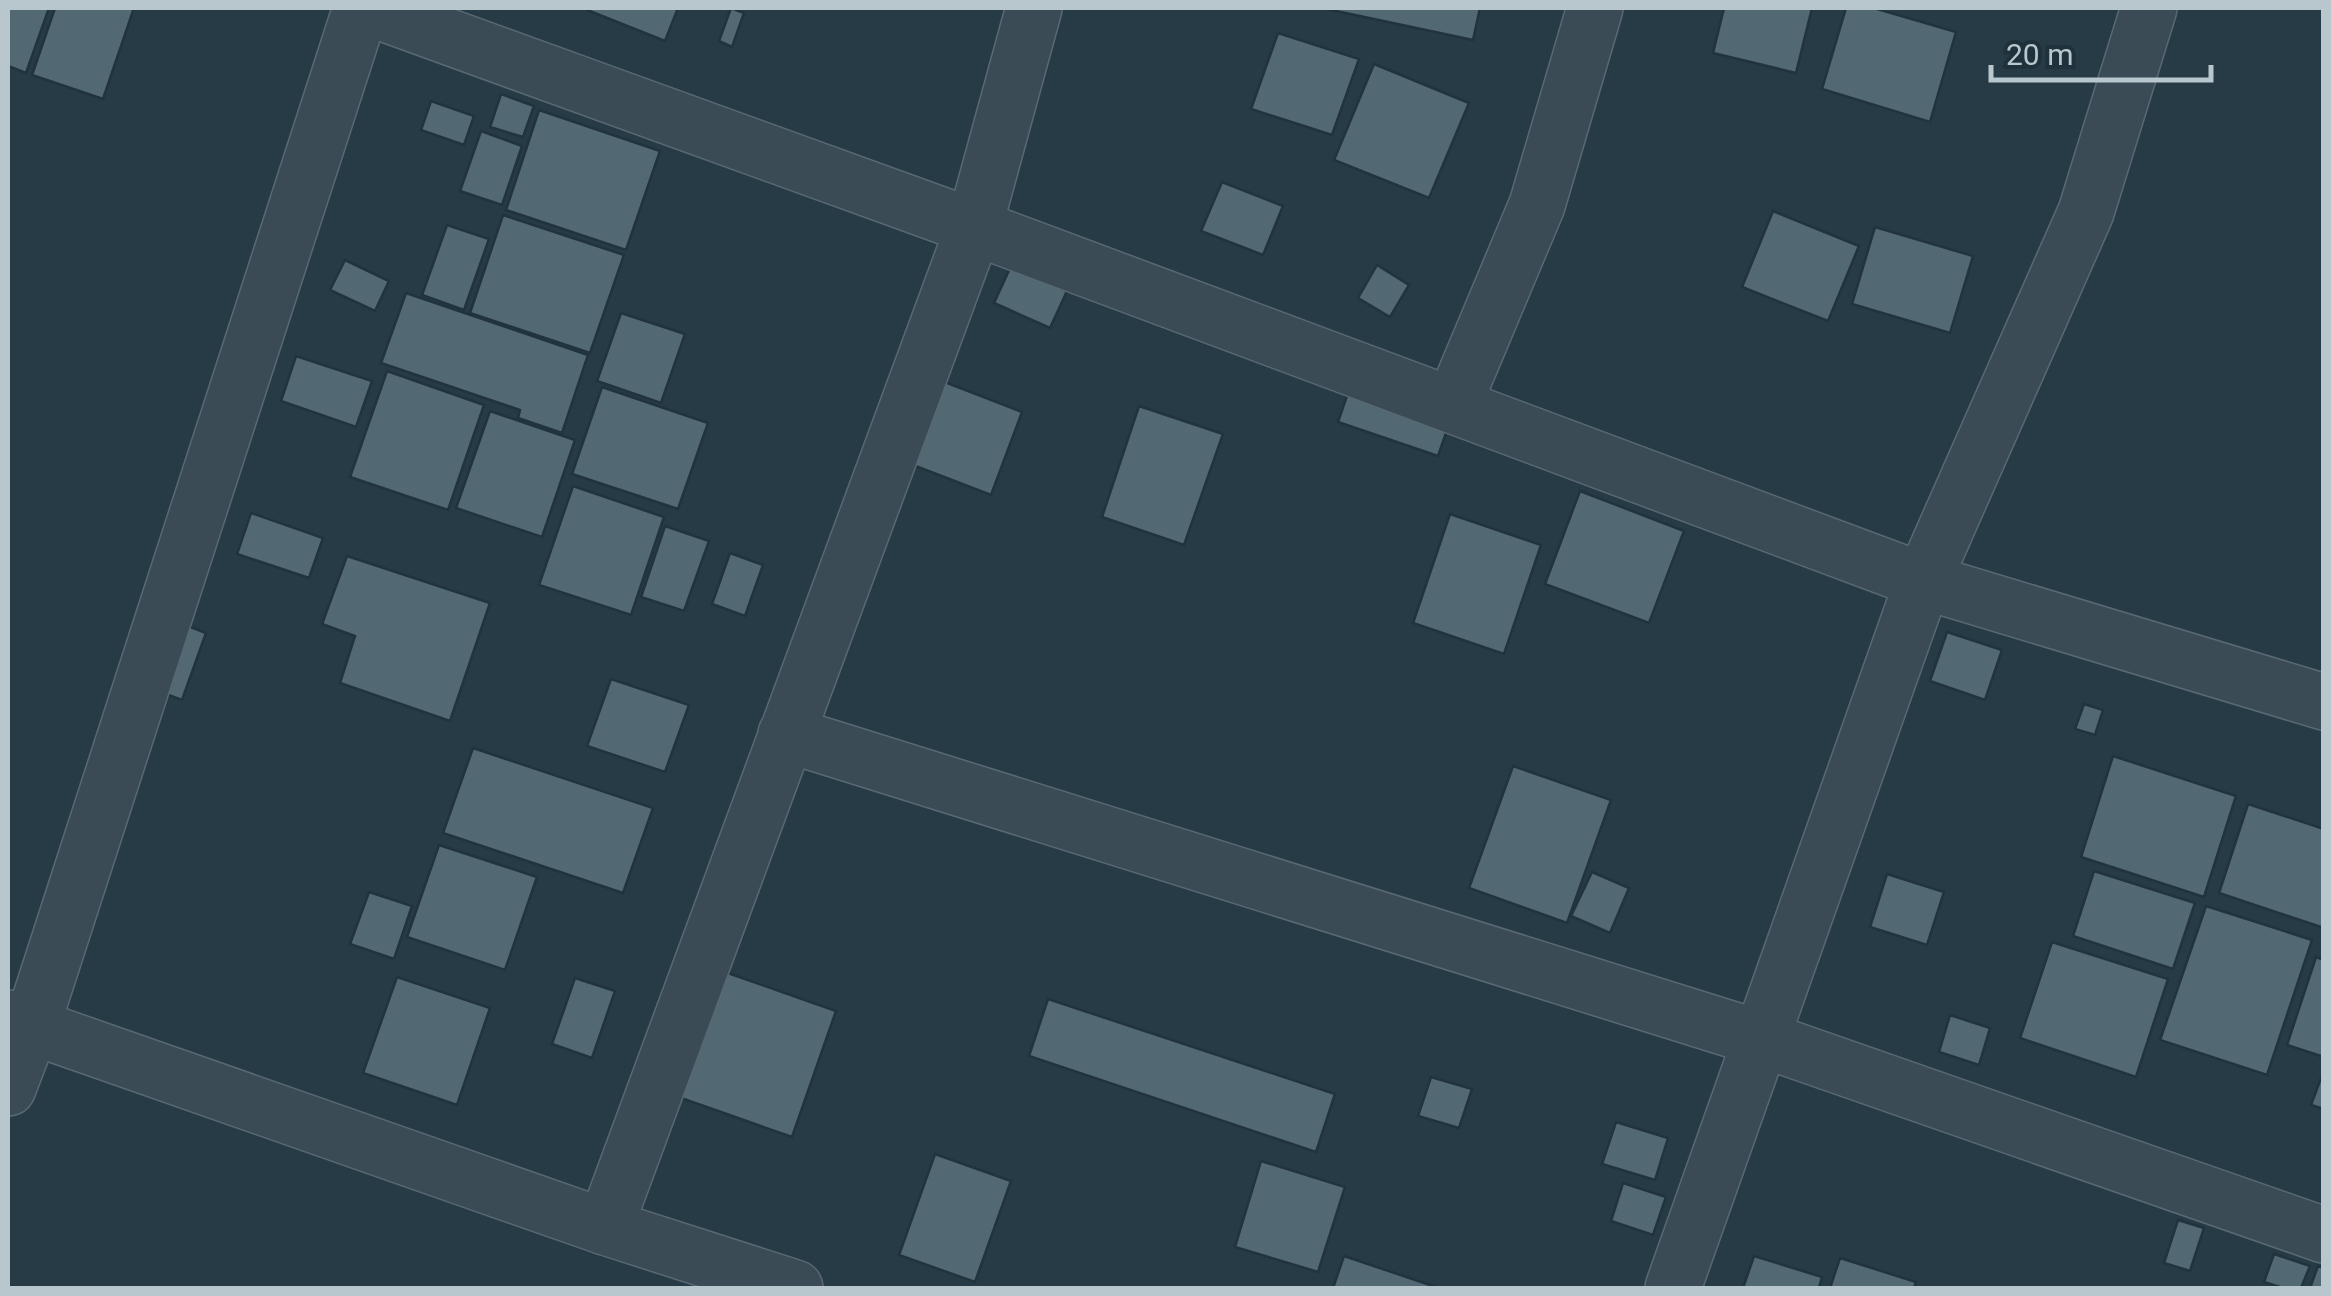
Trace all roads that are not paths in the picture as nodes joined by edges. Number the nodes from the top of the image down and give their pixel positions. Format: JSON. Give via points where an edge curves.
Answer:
{"nodes":[{"id":1,"x":361,"y":8,"type":"edge"},
{"id":2,"x":369,"y":8,"type":"edge"},
{"id":3,"x":1034,"y":8,"type":"edge"},
{"id":4,"x":1595,"y":8,"type":"edge"},
{"id":5,"x":2149,"y":8,"type":"edge"},
{"id":6,"x":974,"y":227,"type":"junction"},
{"id":7,"x":1453,"y":405,"type":"junction"},
{"id":8,"x":1924,"y":581,"type":"junction"},
{"id":9,"x":2324,"y":702,"type":"edge"},
{"id":10,"x":786,"y":734,"type":"junction"},
{"id":11,"x":20,"y":1022,"type":"edge"},
{"id":12,"x":1762,"y":1038,"type":"junction"},
{"id":13,"x":8,"y":1088,"type":"edge"},
{"id":14,"x":605,"y":1228,"type":"junction"},
{"id":15,"x":2324,"y":1235,"type":"edge"},
{"id":16,"x":795,"y":1288,"type":"edge"},
{"id":17,"x":1674,"y":1288,"type":"edge"}],
"edges":[{"from":1,"to":11,"type":"street"},
{"from":2,"to":6,"type":"street"},
{"from":3,"to":6,"type":"street"},
{"from":4,"to":7,"type":"street","via":[[1538,206]]},
{"from":5,"to":8,"type":"street","via":[[2086,212]]},
{"from":6,"to":7,"type":"street"},
{"from":6,"to":10,"type":"street"},
{"from":7,"to":8,"type":"street"},
{"from":8,"to":9,"type":"street"},
{"from":8,"to":12,"type":"street"},
{"from":10,"to":12,"type":"street"},
{"from":10,"to":14,"type":"street"},
{"from":11,"to":13,"type":"street"},
{"from":11,"to":14,"type":"street"},
{"from":12,"to":15,"type":"street"},
{"from":12,"to":17,"type":"street"},
{"from":14,"to":16,"type":"street"}]}
